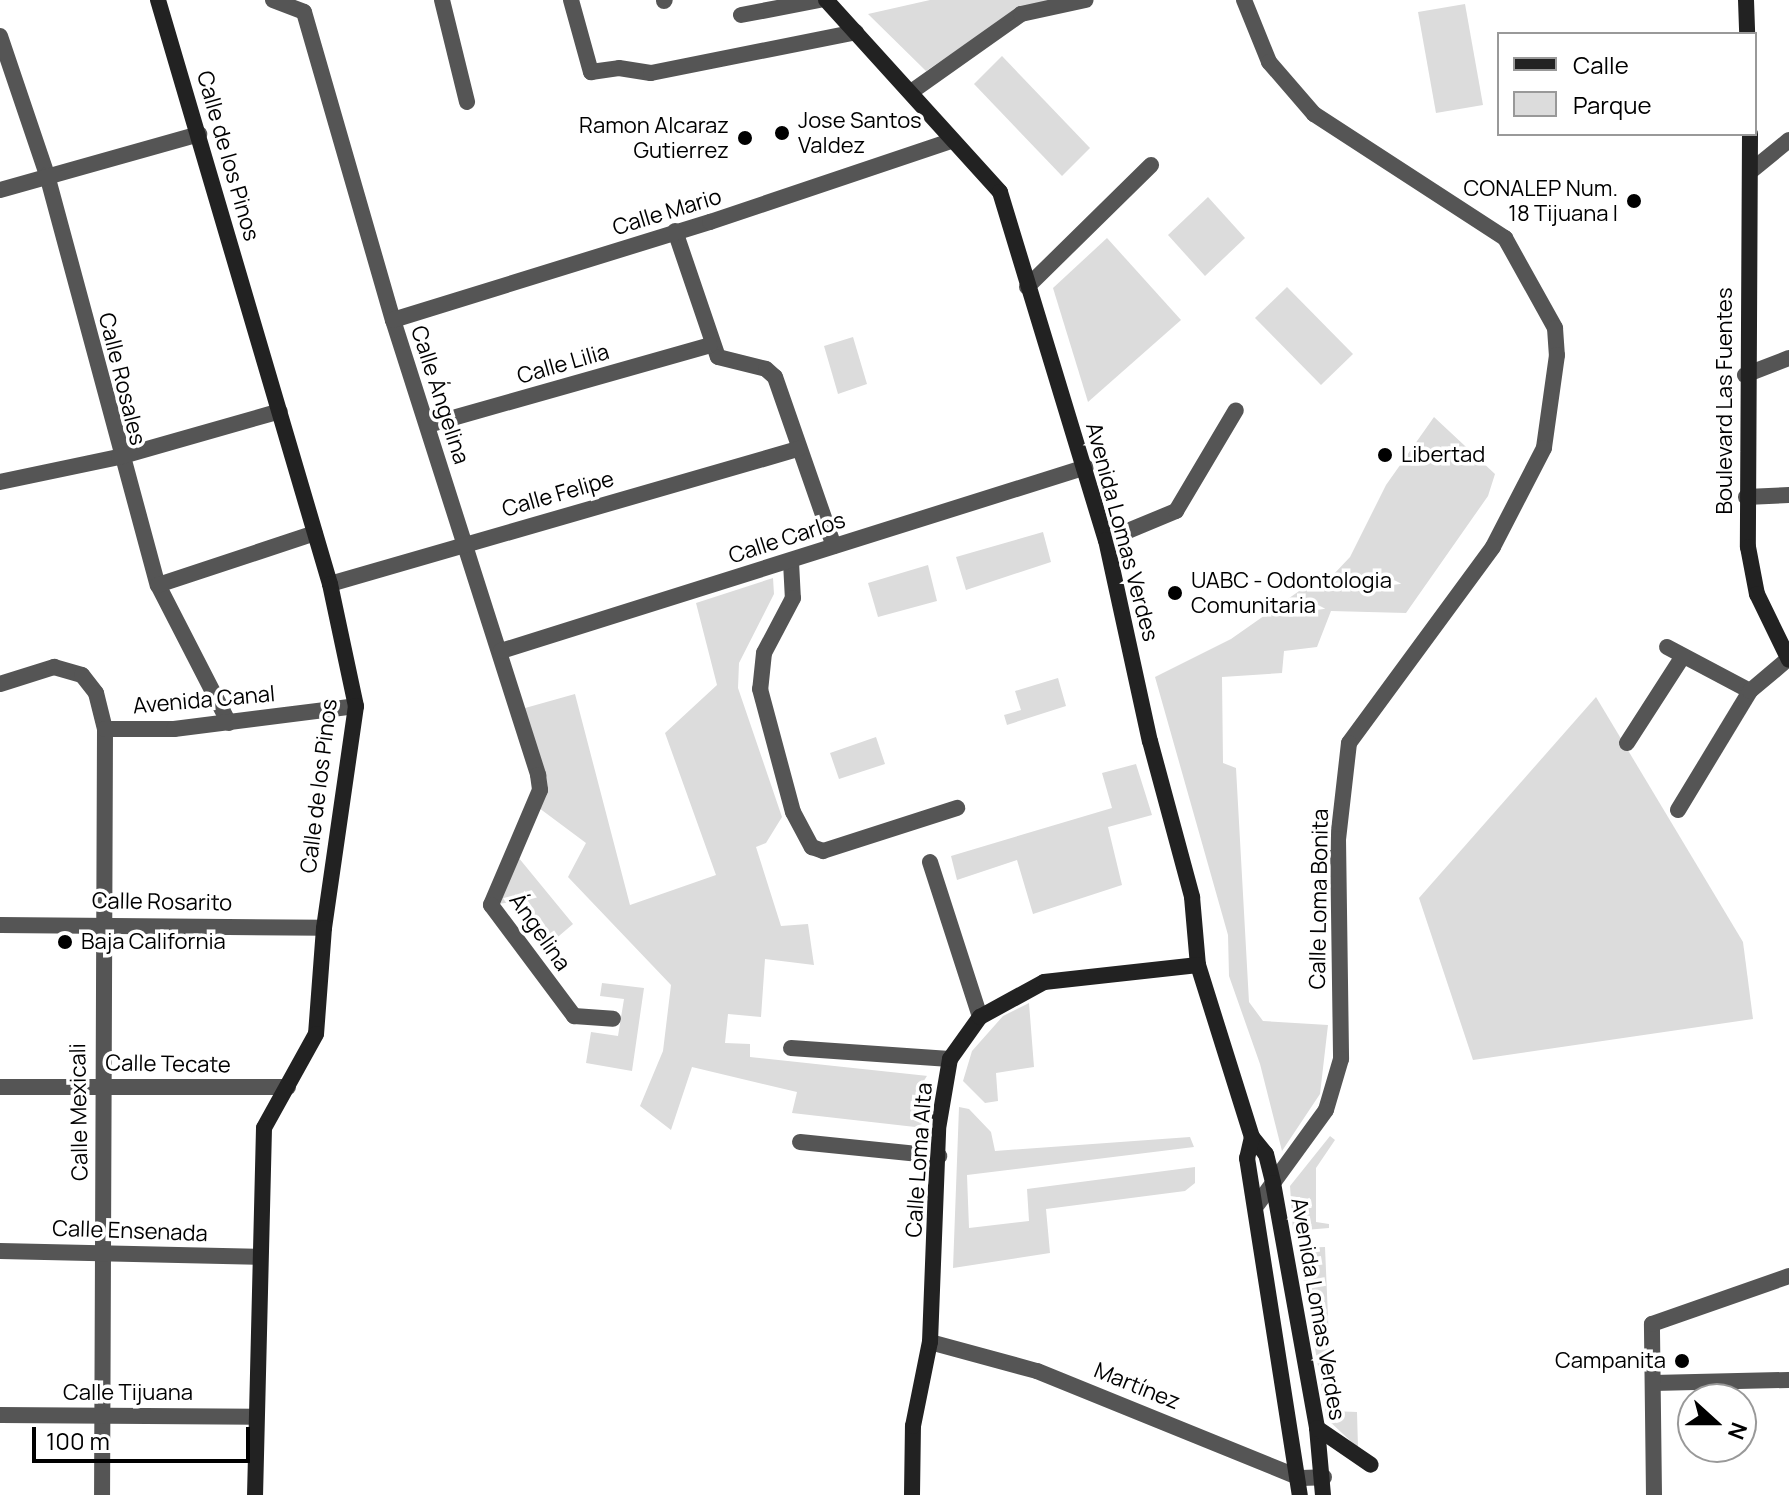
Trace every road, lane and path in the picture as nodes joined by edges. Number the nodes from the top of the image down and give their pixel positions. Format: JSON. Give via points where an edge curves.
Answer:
{"nodes":[{"id":1,"x":158,"y":0,"type":"edge"},
{"id":2,"x":273,"y":0,"type":"edge"},
{"id":3,"x":442,"y":0,"type":"edge"},
{"id":4,"x":571,"y":0,"type":"edge"},
{"id":5,"x":820,"y":0,"type":"edge"},
{"id":6,"x":826,"y":0,"type":"edge"},
{"id":7,"x":1086,"y":0,"type":"edge"},
{"id":8,"x":1244,"y":0,"type":"edge"},
{"id":9,"x":1746,"y":0,"type":"edge"},
{"id":10,"x":741,"y":15,"type":"dead end"},
{"id":11,"x":856,"y":32,"type":"junction"},
{"id":12,"x":1747,"y":32,"type":"edge"},
{"id":13,"x":0,"y":36,"type":"edge"},
{"id":14,"x":911,"y":92,"type":"junction"},
{"id":15,"x":467,"y":102,"type":"dead end"},
{"id":16,"x":199,"y":134,"type":"junction"},
{"id":17,"x":1750,"y":136,"type":"edge"},
{"id":18,"x":953,"y":140,"type":"junction"},
{"id":19,"x":1789,"y":140,"type":"edge"},
{"id":20,"x":1151,"y":165,"type":"dead end"},
{"id":21,"x":1751,"y":171,"type":"junction"},
{"id":22,"x":47,"y":175,"type":"junction"},
{"id":23,"x":0,"y":190,"type":"edge"},
{"id":24,"x":675,"y":231,"type":"junction"},
{"id":25,"x":1027,"y":287,"type":"junction"},
{"id":26,"x":393,"y":320,"type":"junction"},
{"id":27,"x":710,"y":345,"type":"junction"},
{"id":28,"x":1789,"y":358,"type":"edge"},
{"id":29,"x":1745,"y":375,"type":"junction"},
{"id":30,"x":1236,"y":410,"type":"dead end"},
{"id":31,"x":280,"y":411,"type":"junction"},
{"id":32,"x":428,"y":425,"type":"junction"},
{"id":33,"x":799,"y":449,"type":"junction"},
{"id":34,"x":119,"y":457,"type":"junction"},
{"id":35,"x":1086,"y":467,"type":"junction"},
{"id":36,"x":0,"y":482,"type":"edge"},
{"id":37,"x":1789,"y":495,"type":"edge"},
{"id":38,"x":1746,"y":497,"type":"junction"},
{"id":39,"x":315,"y":533,"type":"junction"},
{"id":40,"x":1106,"y":540,"type":"junction"},
{"id":41,"x":464,"y":544,"type":"junction"},
{"id":42,"x":834,"y":546,"type":"junction"},
{"id":43,"x":791,"y":562,"type":"junction"},
{"id":44,"x":330,"y":584,"type":"junction"},
{"id":45,"x":158,"y":585,"type":"junction"},
{"id":46,"x":1667,"y":647,"type":"dead end"},
{"id":47,"x":501,"y":651,"type":"junction"},
{"id":48,"x":1683,"y":656,"type":"junction"},
{"id":49,"x":1789,"y":660,"type":"edge"},
{"id":50,"x":0,"y":684,"type":"edge"},
{"id":51,"x":1750,"y":691,"type":"junction"},
{"id":52,"x":356,"y":706,"type":"junction"},
{"id":53,"x":229,"y":723,"type":"junction"},
{"id":54,"x":105,"y":729,"type":"junction"},
{"id":55,"x":1627,"y":743,"type":"dead end"},
{"id":56,"x":540,"y":790,"type":"joint"},
{"id":57,"x":957,"y":808,"type":"dead end"},
{"id":58,"x":1678,"y":810,"type":"dead end"},
{"id":59,"x":930,"y":862,"type":"dead end"},
{"id":60,"x":102,"y":923,"type":"junction"},
{"id":61,"x":0,"y":925,"type":"edge"},
{"id":62,"x":324,"y":928,"type":"junction"},
{"id":63,"x":1198,"y":965,"type":"junction"},
{"id":64,"x":980,"y":1017,"type":"junction"},
{"id":65,"x":613,"y":1019,"type":"dead end"},
{"id":66,"x":791,"y":1048,"type":"dead end"},
{"id":67,"x":950,"y":1059,"type":"junction"},
{"id":68,"x":100,"y":1085,"type":"junction"},
{"id":69,"x":0,"y":1087,"type":"edge"},
{"id":70,"x":288,"y":1087,"type":"junction"},
{"id":71,"x":1252,"y":1137,"type":"junction"},
{"id":72,"x":800,"y":1142,"type":"dead end"},
{"id":73,"x":939,"y":1156,"type":"junction"},
{"id":74,"x":1273,"y":1183,"type":"junction"},
{"id":75,"x":1257,"y":1205,"type":"junction"},
{"id":76,"x":0,"y":1251,"type":"edge"},
{"id":77,"x":103,"y":1251,"type":"junction"},
{"id":78,"x":259,"y":1257,"type":"junction"},
{"id":79,"x":1789,"y":1276,"type":"edge"},
{"id":80,"x":930,"y":1342,"type":"junction"},
{"id":81,"x":1789,"y":1380,"type":"edge"},
{"id":82,"x":1653,"y":1383,"type":"junction"},
{"id":83,"x":103,"y":1414,"type":"junction"},
{"id":84,"x":0,"y":1415,"type":"edge"},
{"id":85,"x":256,"y":1417,"type":"junction"},
{"id":86,"x":1317,"y":1428,"type":"junction"},
{"id":87,"x":1371,"y":1465,"type":"dead end"},
{"id":88,"x":1324,"y":1477,"type":"junction"},
{"id":89,"x":1301,"y":1487,"type":"edge"},
{"id":90,"x":102,"y":1495,"type":"edge"},
{"id":91,"x":255,"y":1495,"type":"edge"},
{"id":92,"x":912,"y":1495,"type":"edge"},
{"id":93,"x":1323,"y":1495,"type":"edge"},
{"id":94,"x":1654,"y":1495,"type":"edge"}],
"edges":[{"from":1,"to":16,"type":"street","name":"Calle de los Pinos"},
{"from":2,"to":26,"type":"street","name":"Calle Ángelina","via":[[304,12]]},
{"from":3,"to":15,"type":"street"},
{"from":4,"to":11,"type":"street","via":[[591,72],[619,68],[651,73]]},
{"from":5,"to":10,"type":"street"},
{"from":6,"to":11,"type":"street","name":"Avenida Lomas Verdes"},
{"from":7,"to":14,"type":"street","via":[[1021,14]]},
{"from":8,"to":74,"type":"street","name":"Calle Loma Bonita","via":[[1269,62],[1314,114],[1505,238],[1555,328],[1557,355],[1544,448],[1493,547],[1349,743],[1338,839],[1341,1059],[1326,1110]]},
{"from":9,"to":12,"type":"street"},
{"from":11,"to":14,"type":"street","name":"Avenida Lomas Verdes"},
{"from":13,"to":22,"type":"street","name":"Calle Rosales"},
{"from":14,"to":18,"type":"street","name":"Avenida Lomas Verdes"},
{"from":16,"to":22,"type":"street"},
{"from":16,"to":31,"type":"street","name":"Calle de los Pinos"},
{"from":17,"to":21,"type":"street","name":"Boulevard Las Fuentes"},
{"from":18,"to":24,"type":"street","name":"Calle Mario"},
{"from":18,"to":25,"type":"street","name":"Avenida Lomas Verdes","via":[[1000,192]]},
{"from":19,"to":21,"type":"street"},
{"from":20,"to":25,"type":"street"},
{"from":21,"to":29,"type":"street","name":"Boulevard Las Fuentes"},
{"from":22,"to":23,"type":"street"},
{"from":22,"to":34,"type":"street","name":"Calle Rosales"},
{"from":24,"to":26,"type":"street","name":"Calle Mario"},
{"from":24,"to":27,"type":"street"},
{"from":25,"to":35,"type":"street","name":"Avenida Lomas Verdes"},
{"from":26,"to":32,"type":"street","name":"Calle Ángelina"},
{"from":27,"to":32,"type":"street","name":"Calle Lilia"},
{"from":27,"to":33,"type":"street","via":[[718,357],[766,369],[775,377]]},
{"from":28,"to":29,"type":"street"},
{"from":29,"to":38,"type":"street","name":"Boulevard Las Fuentes"},
{"from":30,"to":40,"type":"street","via":[[1176,511]]},
{"from":31,"to":34,"type":"street"},
{"from":31,"to":39,"type":"street","name":"Calle de los Pinos"},
{"from":32,"to":41,"type":"street","name":"Calle Ángelina"},
{"from":33,"to":41,"type":"street","name":"Calle Felipe"},
{"from":33,"to":42,"type":"street"},
{"from":34,"to":36,"type":"street"},
{"from":34,"to":45,"type":"street","name":"Calle Rosales"},
{"from":35,"to":40,"type":"street","name":"Avenida Lomas Verdes"},
{"from":35,"to":42,"type":"street","name":"Calle Carlos"},
{"from":37,"to":38,"type":"street"},
{"from":38,"to":49,"type":"street","name":"Boulevard Las Fuentes","via":[[1757,594]]},
{"from":39,"to":44,"type":"street","name":"Calle de los Pinos"},
{"from":39,"to":45,"type":"street"},
{"from":40,"to":63,"type":"street","name":"Avenida Lomas Verdes","via":[[1150,741],[1192,897]]},
{"from":41,"to":44,"type":"street","name":"Calle Felipe"},
{"from":41,"to":47,"type":"street","name":"Calle Ángelina"},
{"from":42,"to":43,"type":"street","name":"Calle Carlos"},
{"from":43,"to":47,"type":"street","name":"Calle Carlos"},
{"from":43,"to":57,"type":"street","via":[[793,598],[764,653],[760,689],[793,812],[812,847],[828,850]]},
{"from":44,"to":52,"type":"street","name":"Calle de los Pinos"},
{"from":45,"to":53,"type":"street","name":"Calle Rosales"},
{"from":46,"to":48,"type":"street"},
{"from":47,"to":56,"type":"street","name":"Calle Ángelina"},
{"from":48,"to":51,"type":"street"},
{"from":48,"to":55,"type":"street"},
{"from":49,"to":51,"type":"street"},
{"from":50,"to":54,"type":"street","name":"Avenida Canal","via":[[54,667],[82,675],[96,693]]},
{"from":51,"to":58,"type":"street"},
{"from":52,"to":53,"type":"street","name":"Avenida Canal"},
{"from":52,"to":62,"type":"street","name":"Calle de los Pinos"},
{"from":53,"to":54,"type":"street","name":"Avenida Canal"},
{"from":54,"to":60,"type":"street","name":"Calle Mexicali"},
{"from":56,"to":65,"type":"street","name":"Ángelina","via":[[491,905],[574,1016]]},
{"from":59,"to":64,"type":"street"},
{"from":60,"to":61,"type":"street","name":"Calle Rosarito"},
{"from":60,"to":62,"type":"street","name":"Calle Rosarito"},
{"from":60,"to":68,"type":"street","name":"Calle Mexicali"},
{"from":62,"to":70,"type":"street","name":"Calle de los Pinos","via":[[316,1034]]},
{"from":63,"to":64,"type":"street","name":"Calle Loma Alta","via":[[1044,982]]},
{"from":63,"to":71,"type":"street","name":"Avenida Lomas Verdes"},
{"from":64,"to":67,"type":"street","name":"Calle Loma Alta"},
{"from":66,"to":67,"type":"street"},
{"from":67,"to":73,"type":"street","name":"Calle Loma Alta"},
{"from":68,"to":69,"type":"street","name":"Calle Tecate"},
{"from":68,"to":70,"type":"street","name":"Calle Tecate"},
{"from":68,"to":77,"type":"street","name":"Calle Mexicali"},
{"from":70,"to":78,"type":"street","name":"Calle de los Pinos","via":[[264,1128]]},
{"from":71,"to":74,"type":"street","name":"Avenida Lomas Verdes","via":[[1266,1154]]},
{"from":71,"to":75,"type":"street","name":"Avenida Lomas Verdes","via":[[1247,1158]]},
{"from":72,"to":73,"type":"street"},
{"from":73,"to":80,"type":"street","name":"Calle Loma Alta"},
{"from":74,"to":75,"type":"street","name":"Calle Loma Bonita"},
{"from":74,"to":86,"type":"street","name":"Avenida Lomas Verdes"},
{"from":75,"to":89,"type":"street","name":"Avenida Lomas Verdes"},
{"from":76,"to":77,"type":"street","name":"Calle Ensenada"},
{"from":77,"to":78,"type":"street","name":"Calle Ensenada"},
{"from":77,"to":83,"type":"street","name":"Calle Mexicali"},
{"from":78,"to":85,"type":"street","name":"Calle de los Pinos"},
{"from":79,"to":82,"type":"street","via":[[1652,1324]]},
{"from":80,"to":89,"type":"street","name":"Martínez","via":[[1037,1371]]},
{"from":80,"to":92,"type":"street","name":"Calle Loma Alta","via":[[913,1426]]},
{"from":81,"to":82,"type":"street"},
{"from":82,"to":94,"type":"street"},
{"from":83,"to":84,"type":"street","name":"Calle Tijuana"},
{"from":83,"to":85,"type":"street","name":"Calle Tijuana"},
{"from":83,"to":90,"type":"street","name":"Calle Mexicali"},
{"from":85,"to":91,"type":"street","name":"Calle de los Pinos"},
{"from":86,"to":87,"type":"street"},
{"from":86,"to":88,"type":"street","name":"Avenida Lomas Verdes"},
{"from":88,"to":89,"type":"street","name":"Martínez"},
{"from":88,"to":93,"type":"street","name":"Avenida Lomas Verdes"}]}
